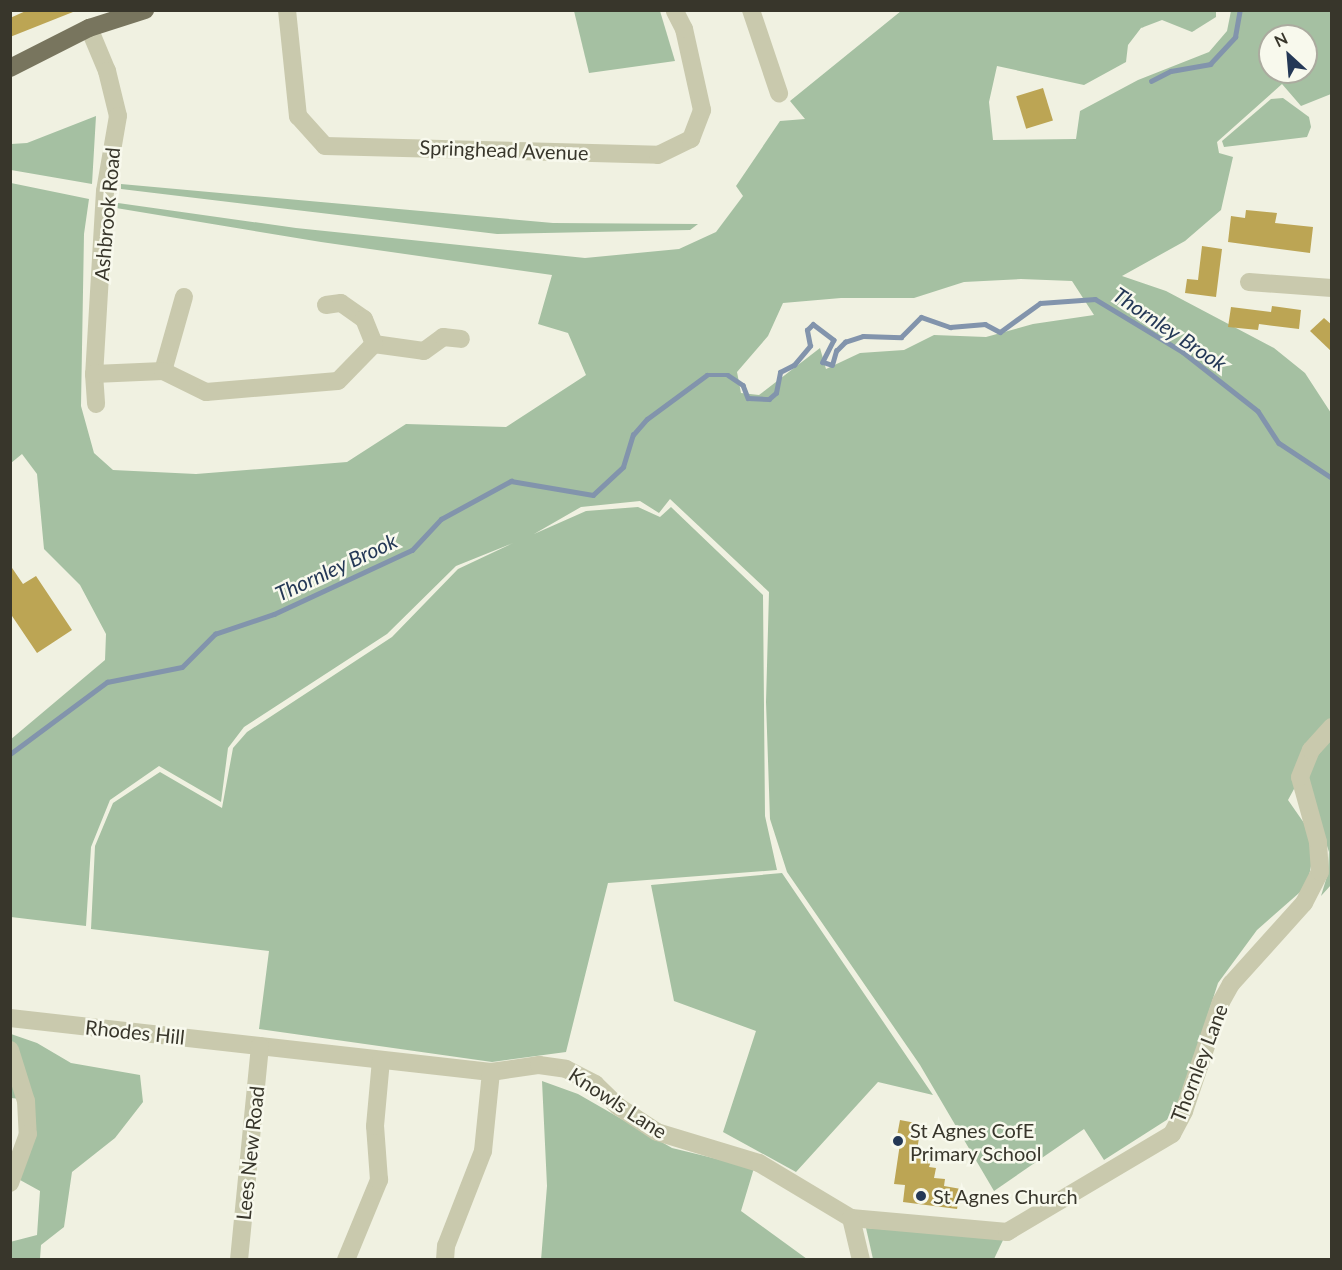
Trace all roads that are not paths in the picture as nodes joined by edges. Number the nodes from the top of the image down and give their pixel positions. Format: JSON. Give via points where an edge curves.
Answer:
{"nodes":[{"id":1,"x":144,"y":10,"type":"edge"},
{"id":2,"x":287,"y":10,"type":"edge"},
{"id":3,"x":675,"y":10,"type":"edge"},
{"id":4,"x":751,"y":10,"type":"edge"},
{"id":5,"x":89,"y":28,"type":"junction"},
{"id":6,"x":10,"y":68,"type":"edge"},
{"id":7,"x":779,"y":93,"type":"dead end"},
{"id":8,"x":1249,"y":282,"type":"dead end"},
{"id":9,"x":1332,"y":288,"type":"edge"},
{"id":10,"x":184,"y":297,"type":"dead end"},
{"id":11,"x":326,"y":305,"type":"dead end"},
{"id":12,"x":461,"y":339,"type":"dead end"},
{"id":13,"x":374,"y":344,"type":"junction"},
{"id":14,"x":163,"y":371,"type":"junction"},
{"id":15,"x":94,"y":374,"type":"junction"},
{"id":16,"x":96,"y":404,"type":"dead end"},
{"id":17,"x":1332,"y":727,"type":"edge"},
{"id":18,"x":10,"y":1018,"type":"edge"},
{"id":19,"x":260,"y":1046,"type":"junction"},
{"id":20,"x":10,"y":1050,"type":"edge"},
{"id":21,"x":381,"y":1060,"type":"junction"},
{"id":22,"x":491,"y":1072,"type":"junction"},
{"id":23,"x":10,"y":1182,"type":"edge"},
{"id":24,"x":851,"y":1218,"type":"junction"},
{"id":25,"x":239,"y":1260,"type":"edge"},
{"id":26,"x":345,"y":1260,"type":"edge"},
{"id":27,"x":445,"y":1260,"type":"edge"},
{"id":28,"x":861,"y":1260,"type":"edge"}],
"edges":[{"from":1,"to":5,"type":"main road"},
{"from":2,"to":3,"type":"street","name":"Springhead Avenue","via":[[298,116],[325,146],[658,155],[691,139],[702,110],[684,29]]},
{"from":4,"to":7,"type":"street"},
{"from":5,"to":6,"type":"main road"},
{"from":5,"to":15,"type":"street","name":"Ashbrook Road","via":[[107,70],[117,116],[105,191]]},
{"from":8,"to":9,"type":"street"},
{"from":10,"to":14,"type":"street"},
{"from":11,"to":13,"type":"street","via":[[340,303],[364,319]]},
{"from":12,"to":13,"type":"street","via":[[443,337],[424,351]]},
{"from":13,"to":14,"type":"street","via":[[338,381],[206,392]]},
{"from":14,"to":15,"type":"street"},
{"from":15,"to":16,"type":"street","name":"Ashbrook Road"},
{"from":17,"to":24,"type":"street","name":"Thornley Lane","via":[[1311,750],[1300,777],[1318,842],[1320,872],[1304,903],[1231,984],[1172,1134],[1006,1232]]},
{"from":18,"to":19,"type":"street","name":"Rhodes Hill"},
{"from":19,"to":21,"type":"street","name":"Knowls Lane"},
{"from":19,"to":25,"type":"street","name":"Lees New Road"},
{"from":20,"to":23,"type":"street","via":[[26,1101],[28,1134]]},
{"from":21,"to":22,"type":"street","name":"Knowls Lane"},
{"from":21,"to":26,"type":"street","via":[[375,1126],[379,1180]]},
{"from":22,"to":24,"type":"street","name":"Knowls Lane","via":[[539,1065],[566,1069],[595,1084],[619,1107],[657,1132],[750,1159]]},
{"from":22,"to":27,"type":"street","via":[[483,1151],[446,1246]]},
{"from":24,"to":28,"type":"street"}]}
